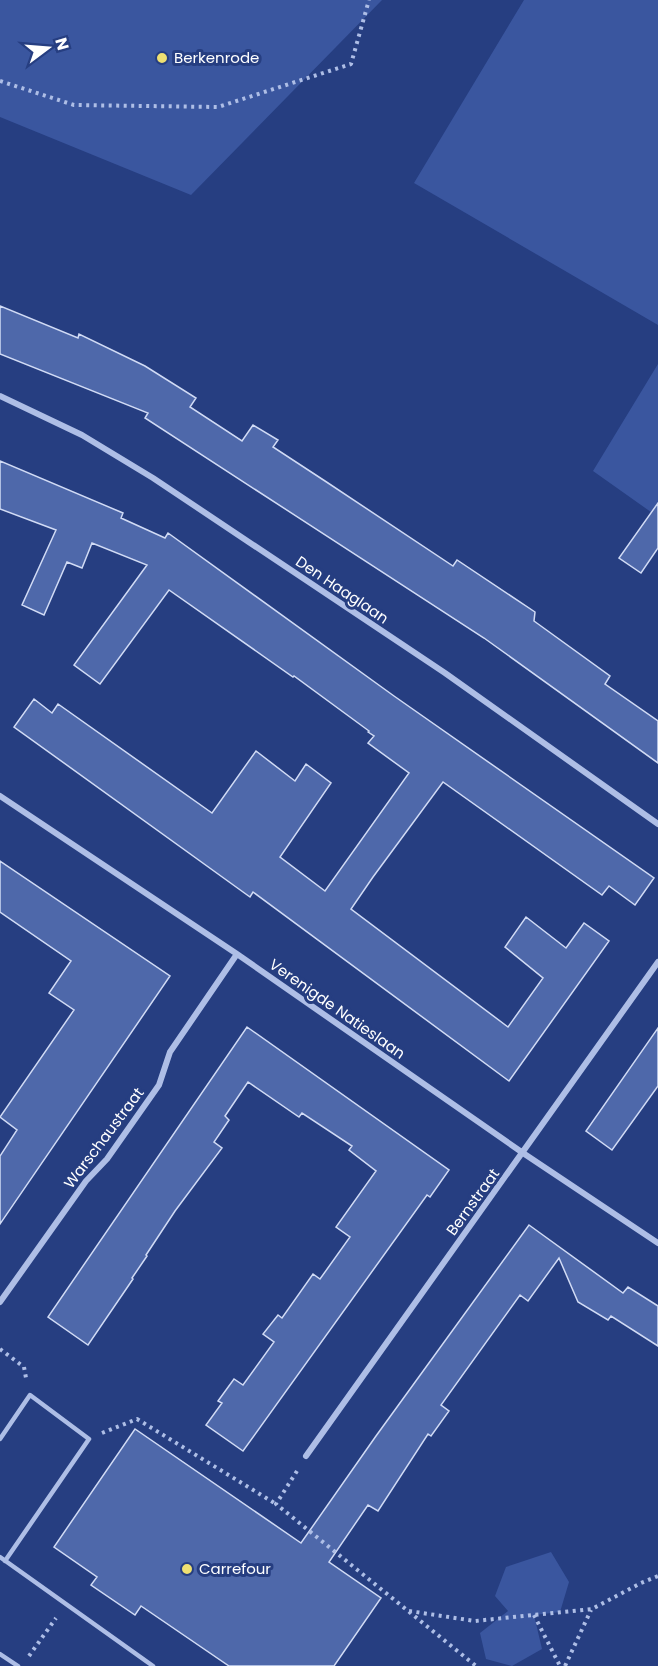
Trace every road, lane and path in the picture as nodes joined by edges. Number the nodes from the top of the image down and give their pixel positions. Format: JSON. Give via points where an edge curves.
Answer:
{"nodes":[{"id":1,"x":369,"y":0,"type":"edge"},
{"id":2,"x":0,"y":81,"type":"edge"},
{"id":3,"x":0,"y":396,"type":"edge"},
{"id":4,"x":0,"y":796,"type":"edge"},
{"id":5,"x":658,"y":825,"type":"edge"},
{"id":6,"x":237,"y":954,"type":"junction"},
{"id":7,"x":658,"y":962,"type":"edge"},
{"id":8,"x":523,"y":1153,"type":"junction"},
{"id":9,"x":658,"y":1243,"type":"edge"},
{"id":10,"x":0,"y":1302,"type":"edge"},
{"id":11,"x":0,"y":1349,"type":"edge"},
{"id":12,"x":30,"y":1395,"type":"junction"},
{"id":13,"x":89,"y":1438,"type":"junction"},
{"id":14,"x":0,"y":1439,"type":"edge"},
{"id":15,"x":306,"y":1456,"type":"joint"},
{"id":16,"x":276,"y":1504,"type":"junction"},
{"id":17,"x":3,"y":1559,"type":"edge"},
{"id":18,"x":658,"y":1576,"type":"edge"},
{"id":19,"x":66,"y":1604,"type":"junction"},
{"id":20,"x":592,"y":1609,"type":"junction"},
{"id":21,"x":409,"y":1611,"type":"junction"},
{"id":22,"x":534,"y":1615,"type":"junction"},
{"id":23,"x":0,"y":1654,"type":"edge"},
{"id":24,"x":28,"y":1657,"type":"dead end"},
{"id":25,"x":18,"y":1666,"type":"edge"},
{"id":26,"x":153,"y":1666,"type":"edge"},
{"id":27,"x":476,"y":1666,"type":"edge"},
{"id":28,"x":560,"y":1666,"type":"edge"},
{"id":29,"x":565,"y":1666,"type":"edge"}],
"edges":[{"from":1,"to":2,"type":"path","via":[[351,64],[218,107],[74,105]]},
{"from":3,"to":5,"type":"street","name":"Den Haaglaan","via":[[82,435],[153,478],[445,673]]},
{"from":4,"to":6,"type":"street","name":"Verenigde Natieslaan"},
{"from":6,"to":8,"type":"street","name":"Verenigde Natieslaan"},
{"from":6,"to":10,"type":"street","name":"Warschaustraat","via":[[170,1052],[159,1085]]},
{"from":7,"to":8,"type":"street","name":"Bernstraat"},
{"from":8,"to":9,"type":"street","name":"Verenigde Natieslaan"},
{"from":8,"to":15,"type":"street","name":"Bernstraat"},
{"from":11,"to":12,"type":"path","via":[[24,1367]]},
{"from":12,"to":13,"type":"lane"},
{"from":12,"to":14,"type":"lane"},
{"from":13,"to":16,"type":"path","via":[[137,1419]]},
{"from":13,"to":17,"type":"lane"},
{"from":15,"to":16,"type":"path"},
{"from":16,"to":21,"type":"path"},
{"from":17,"to":19,"type":"lane"},
{"from":18,"to":20,"type":"path"},
{"from":19,"to":24,"type":"path"},
{"from":19,"to":26,"type":"lane"},
{"from":20,"to":22,"type":"path"},
{"from":20,"to":29,"type":"path"},
{"from":21,"to":22,"type":"path","via":[[475,1621]]},
{"from":21,"to":27,"type":"path"},
{"from":22,"to":28,"type":"path"},
{"from":23,"to":25,"type":"lane"}]}
